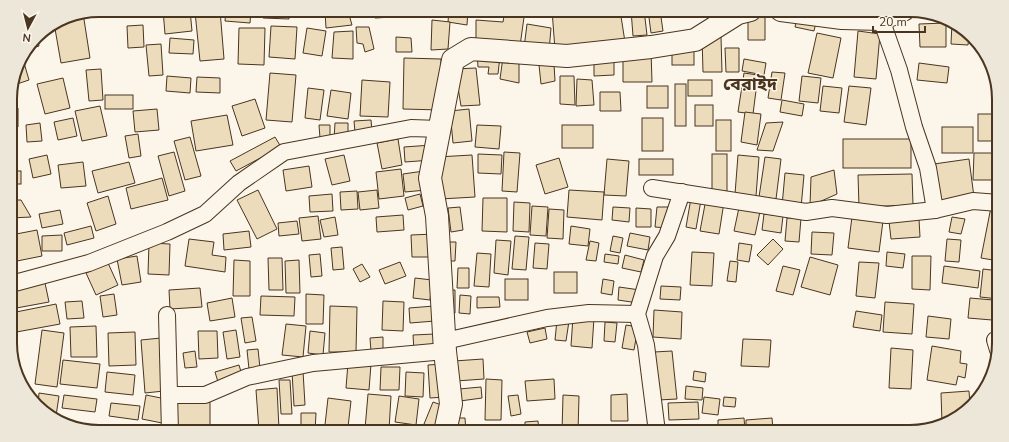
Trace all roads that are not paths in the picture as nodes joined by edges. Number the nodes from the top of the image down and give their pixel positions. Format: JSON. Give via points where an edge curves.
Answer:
{"nodes":[{"id":1,"x":732,"y":17,"type":"edge"},
{"id":2,"x":866,"y":17,"type":"edge"},
{"id":3,"x":886,"y":17,"type":"edge"},
{"id":4,"x":881,"y":19,"type":"junction"},
{"id":5,"x":439,"y":129,"type":"junction"},
{"id":6,"x":652,"y":188,"type":"dead end"},
{"id":7,"x":682,"y":192,"type":"junction"},
{"id":8,"x":992,"y":203,"type":"edge"},
{"id":9,"x":935,"y":210,"type":"junction"},
{"id":10,"x":17,"y":282,"type":"edge"},
{"id":11,"x":637,"y":314,"type":"junction"},
{"id":12,"x":167,"y":315,"type":"dead end"},
{"id":13,"x":445,"y":346,"type":"junction"},
{"id":14,"x":170,"y":395,"type":"junction"},
{"id":15,"x":170,"y":425,"type":"edge"},
{"id":16,"x":446,"y":425,"type":"edge"},
{"id":17,"x":656,"y":425,"type":"edge"}],
"edges":[{"from":1,"to":5,"type":"street","via":[[695,40],[651,47],[567,56],[470,49],[453,60]]},
{"from":2,"to":4,"type":"street"},
{"from":3,"to":4,"type":"street"},
{"from":4,"to":9,"type":"street","via":[[928,168]]},
{"from":5,"to":10,"type":"street","via":[[411,128],[284,152],[240,183],[204,214],[167,232],[89,263]]},
{"from":5,"to":13,"type":"street","via":[[430,178],[437,216]]},
{"from":6,"to":7,"type":"street"},
{"from":7,"to":9,"type":"street","via":[[806,212],[832,208],[887,215]]},
{"from":7,"to":11,"type":"street","via":[[667,236],[655,256]]},
{"from":8,"to":9,"type":"street","via":[[973,202]]},
{"from":11,"to":13,"type":"street","via":[[589,312],[547,318]]},
{"from":11,"to":17,"type":"street","via":[[646,345]]},
{"from":12,"to":14,"type":"street"},
{"from":13,"to":14,"type":"street","via":[[314,363],[247,377],[205,395]]},
{"from":13,"to":16,"type":"street","via":[[451,404]]},
{"from":14,"to":15,"type":"street"}]}
